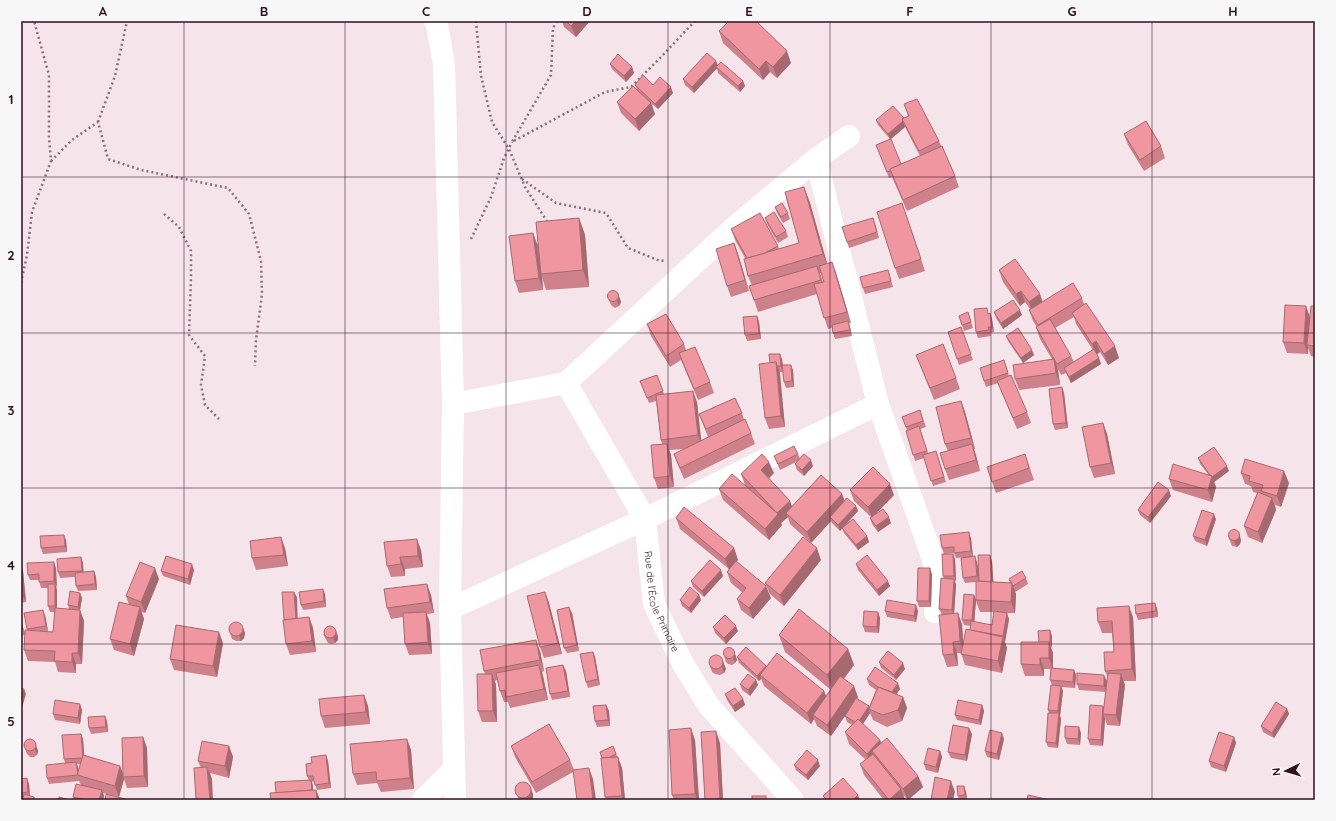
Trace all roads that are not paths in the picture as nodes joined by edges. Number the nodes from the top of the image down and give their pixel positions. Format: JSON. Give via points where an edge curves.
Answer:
{"nodes":[{"id":1,"x":437,"y":22,"type":"edge"},
{"id":2,"x":848,"y":136,"type":"dead end"},
{"id":3,"x":816,"y":159,"type":"junction"},
{"id":4,"x":566,"y":383,"type":"junction"},
{"id":5,"x":453,"y":404,"type":"junction"},
{"id":6,"x":878,"y":404,"type":"junction"},
{"id":7,"x":645,"y":519,"type":"junction"},
{"id":8,"x":450,"y":609,"type":"junction"},
{"id":9,"x":935,"y":612,"type":"dead end"},
{"id":10,"x":454,"y":769,"type":"junction"},
{"id":11,"x":423,"y":800,"type":"edge"},
{"id":12,"x":455,"y":800,"type":"edge"},
{"id":13,"x":794,"y":800,"type":"edge"}],
"edges":[{"from":1,"to":5,"type":"street","via":[[444,64]]},
{"from":2,"to":3,"type":"street"},
{"from":3,"to":4,"type":"street","via":[[731,230]]},
{"from":3,"to":6,"type":"street"},
{"from":4,"to":5,"type":"street"},
{"from":4,"to":7,"type":"street","name":"Rue de l'École Primaire"},
{"from":5,"to":8,"type":"street"},
{"from":6,"to":7,"type":"street"},
{"from":6,"to":9,"type":"street","via":[[933,559],[937,585]]},
{"from":7,"to":8,"type":"street"},
{"from":7,"to":13,"type":"street","name":"Rue de l'École Primaire","via":[[654,604],[683,664],[709,706]]},
{"from":8,"to":10,"type":"street"},
{"from":10,"to":11,"type":"street"},
{"from":10,"to":12,"type":"street"}]}
